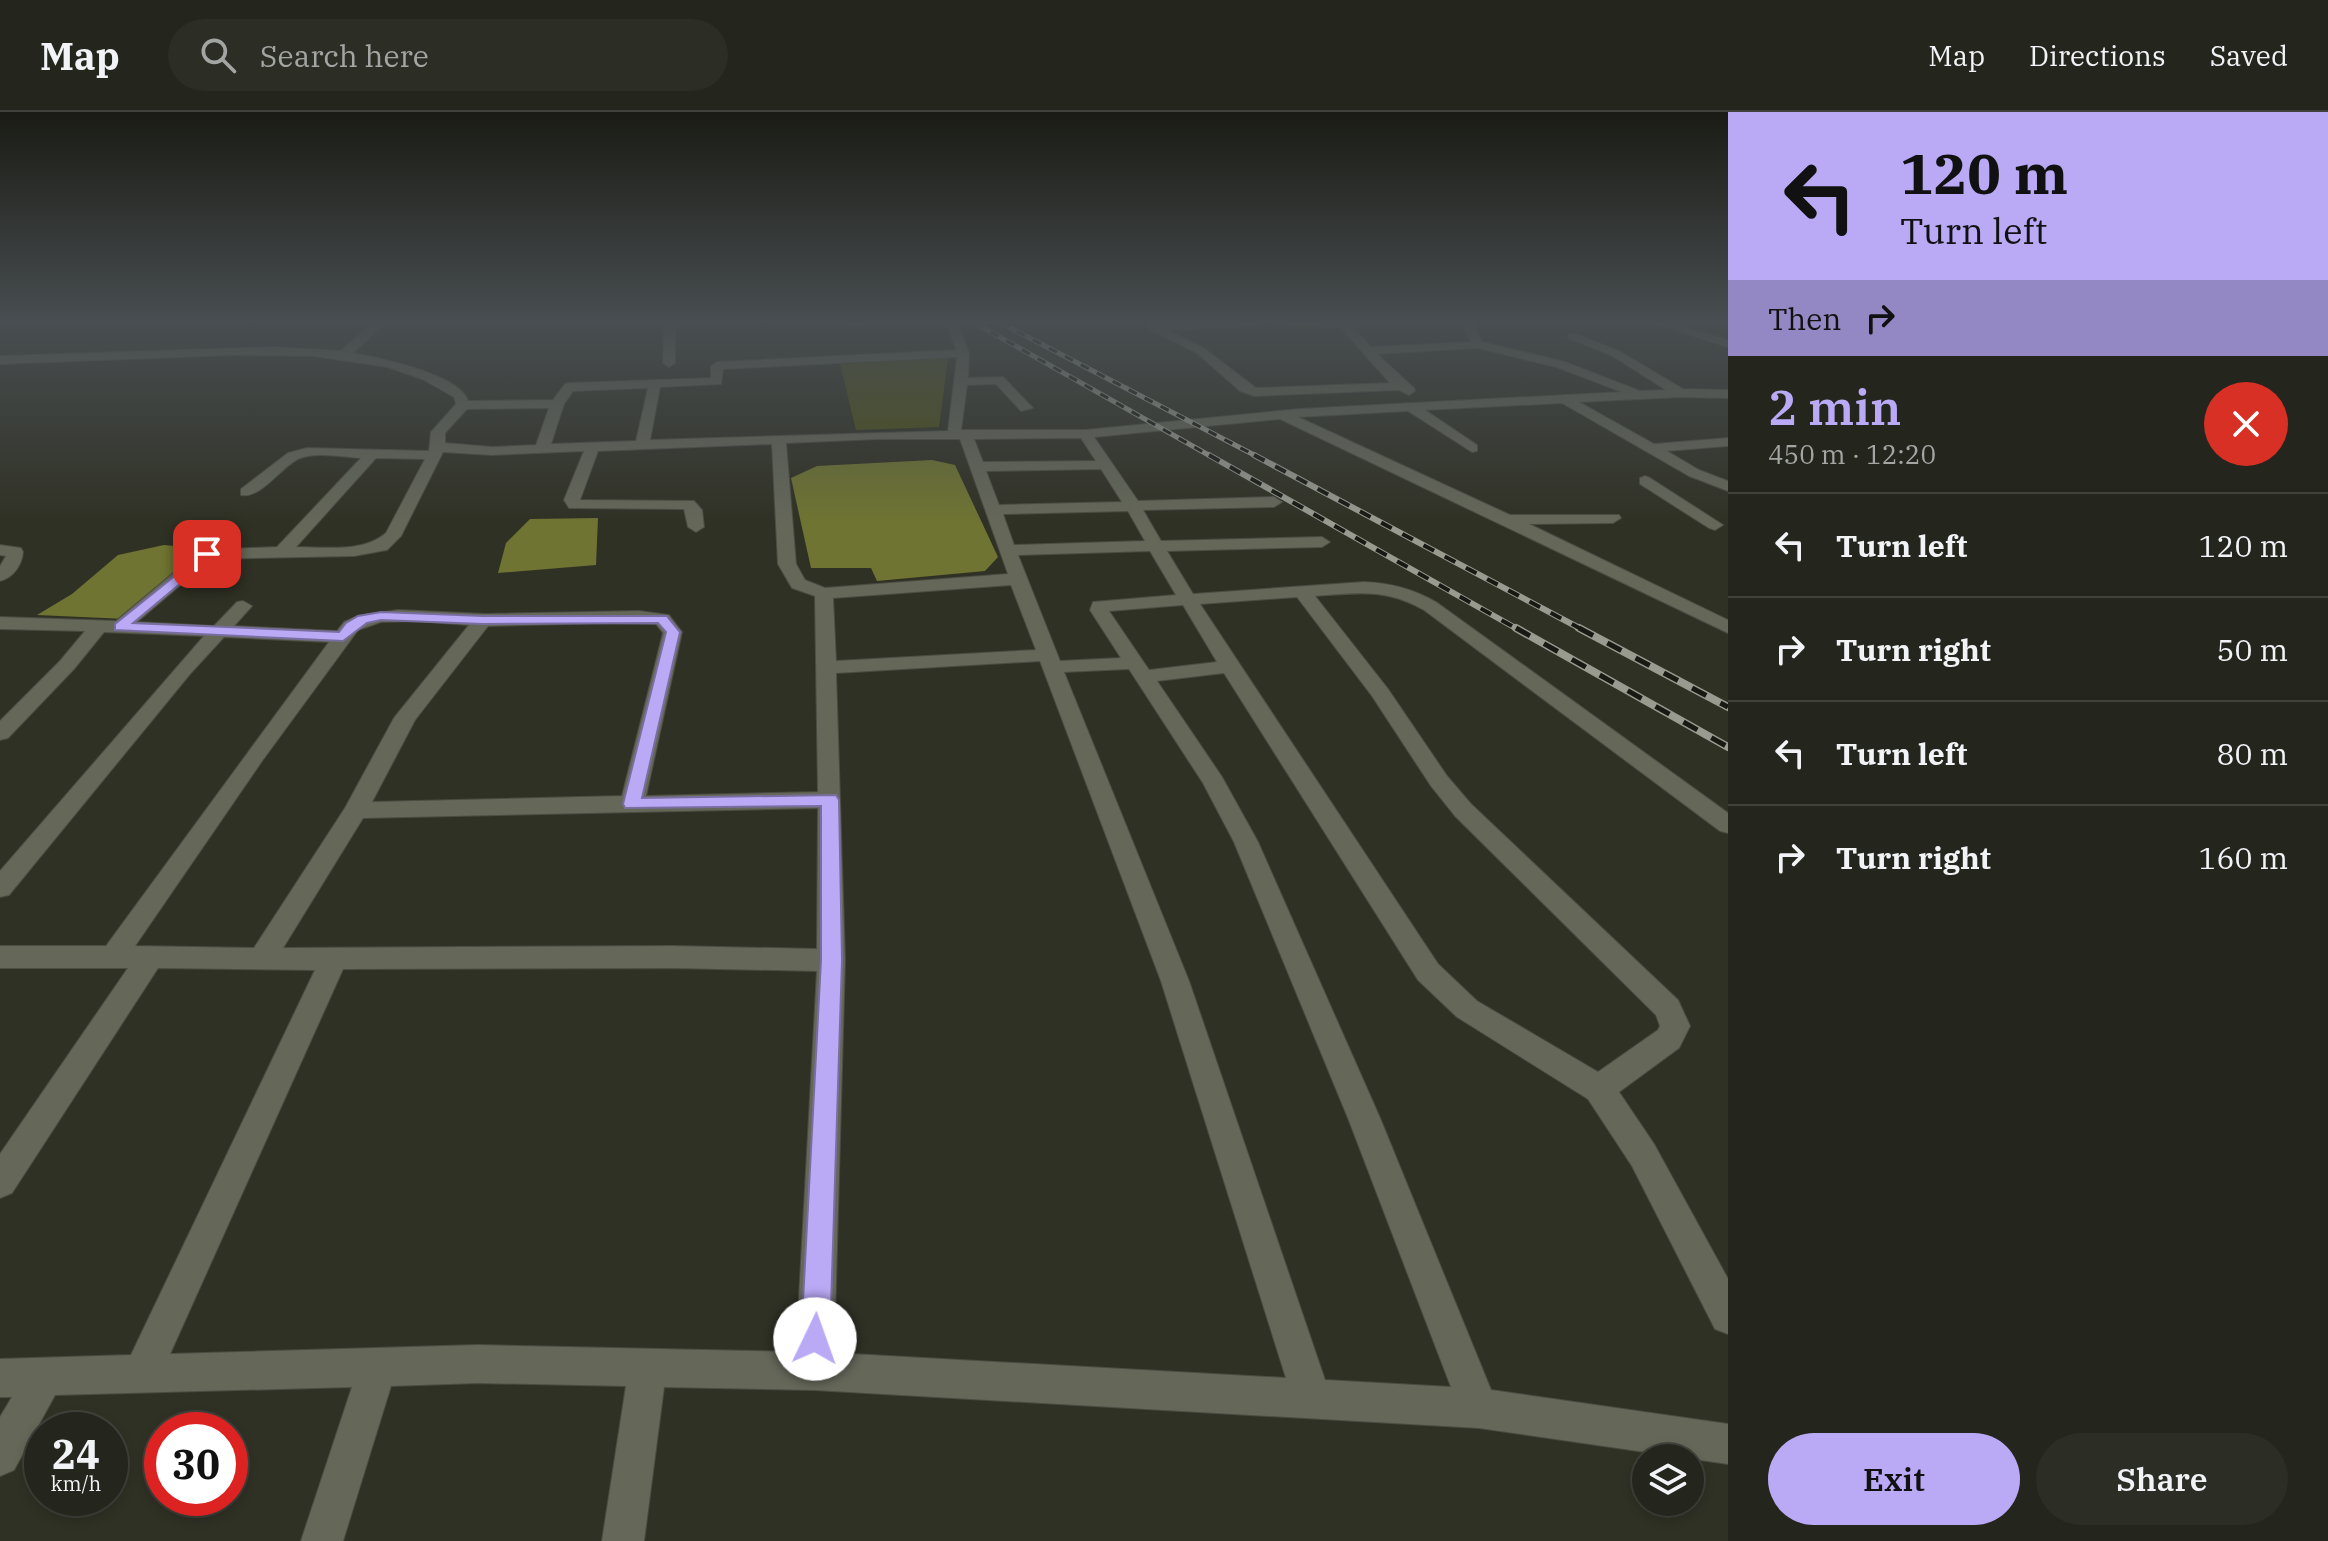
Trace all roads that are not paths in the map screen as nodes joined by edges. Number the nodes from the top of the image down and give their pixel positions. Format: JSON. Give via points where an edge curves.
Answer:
{"nodes":[{"id":1,"x":450,"y":390,"type":"edge"},
{"id":2,"x":567,"y":390,"type":"edge"},
{"id":3,"x":654,"y":390,"type":"edge"},
{"id":4,"x":961,"y":390,"type":"edge"},
{"id":5,"x":1008,"y":390,"type":"edge"},
{"id":6,"x":1248,"y":390,"type":"edge"},
{"id":7,"x":1311,"y":390,"type":"edge"},
{"id":8,"x":1407,"y":390,"type":"edge"},
{"id":9,"x":1626,"y":390,"type":"edge"},
{"id":10,"x":1675,"y":390,"type":"edge"},
{"id":11,"x":1680,"y":393,"type":"junction"},
{"id":12,"x":1702,"y":394,"type":"junction"},
{"id":13,"x":1728,"y":394,"type":"edge"},
{"id":14,"x":1639,"y":396,"type":"junction"},
{"id":15,"x":1567,"y":400,"type":"junction"},
{"id":16,"x":557,"y":404,"type":"junction"},
{"id":17,"x":463,"y":405,"type":"junction"},
{"id":18,"x":1430,"y":406,"type":"junction"},
{"id":19,"x":1411,"y":407,"type":"junction"},
{"id":20,"x":1026,"y":408,"type":"dead end"},
{"id":21,"x":1728,"y":410,"type":"edge"},
{"id":22,"x":1283,"y":415,"type":"junction"},
{"id":23,"x":959,"y":433,"type":"junction"},
{"id":24,"x":1085,"y":434,"type":"junction"},
{"id":25,"x":779,"y":439,"type":"junction"},
{"id":26,"x":1728,"y":442,"type":"edge"},
{"id":27,"x":642,"y":445,"type":"junction"},
{"id":28,"x":593,"y":446,"type":"junction"},
{"id":29,"x":1472,"y":448,"type":"dead end"},
{"id":30,"x":1652,"y":448,"type":"junction"},
{"id":31,"x":542,"y":449,"type":"junction"},
{"id":32,"x":436,"y":451,"type":"junction"},
{"id":33,"x":372,"y":454,"type":"junction"},
{"id":34,"x":1103,"y":465,"type":"junction"},
{"id":35,"x":976,"y":467,"type":"junction"},
{"id":36,"x":1645,"y":481,"type":"dead end"},
{"id":37,"x":1728,"y":486,"type":"edge"},
{"id":38,"x":246,"y":492,"type":"dead end"},
{"id":39,"x":1274,"y":502,"type":"dead end"},
{"id":40,"x":1133,"y":506,"type":"junction"},
{"id":41,"x":992,"y":510,"type":"junction"},
{"id":42,"x":1613,"y":518,"type":"dead end"},
{"id":43,"x":1505,"y":520,"type":"junction"},
{"id":44,"x":696,"y":527,"type":"dead end"},
{"id":45,"x":1724,"y":528,"type":"edge"},
{"id":46,"x":1322,"y":542,"type":"dead end"},
{"id":47,"x":1157,"y":548,"type":"junction"},
{"id":48,"x":0,"y":550,"type":"edge"},
{"id":49,"x":1007,"y":550,"type":"junction"},
{"id":50,"x":283,"y":551,"type":"junction"},
{"id":51,"x":0,"y":576,"type":"edge"},
{"id":52,"x":1018,"y":579,"type":"junction"},
{"id":53,"x":1301,"y":590,"type":"junction"},
{"id":54,"x":824,"y":593,"type":"junction"},
{"id":55,"x":1189,"y":598,"type":"junction"},
{"id":56,"x":243,"y":606,"type":"dead end"},
{"id":57,"x":483,"y":620,"type":"junction"},
{"id":58,"x":0,"y":623,"type":"edge"},
{"id":59,"x":99,"y":626,"type":"junction"},
{"id":60,"x":120,"y":627,"type":"junction"},
{"id":61,"x":1728,"y":627,"type":"edge"},
{"id":62,"x":217,"y":633,"type":"junction"},
{"id":63,"x":343,"y":637,"type":"junction"},
{"id":64,"x":1051,"y":661,"type":"junction"},
{"id":65,"x":1230,"y":666,"type":"junction"},
{"id":66,"x":828,"y":667,"type":"junction"},
{"id":67,"x":1140,"y":670,"type":"junction"},
{"id":68,"x":0,"y":733,"type":"edge"},
{"id":69,"x":830,"y":800,"type":"junction"},
{"id":70,"x":632,"y":804,"type":"junction"},
{"id":71,"x":356,"y":810,"type":"junction"},
{"id":72,"x":1728,"y":825,"type":"edge"},
{"id":73,"x":0,"y":888,"type":"edge"},
{"id":74,"x":0,"y":957,"type":"edge"},
{"id":75,"x":113,"y":957,"type":"junction"},
{"id":76,"x":150,"y":957,"type":"junction"},
{"id":77,"x":334,"y":958,"type":"junction"},
{"id":78,"x":262,"y":959,"type":"junction"},
{"id":79,"x":831,"y":960,"type":"junction"},
{"id":80,"x":1599,"y":1089,"type":"junction"},
{"id":81,"x":0,"y":1182,"type":"edge"},
{"id":82,"x":1728,"y":1316,"type":"edge"},
{"id":83,"x":648,"y":1367,"type":"junction"},
{"id":84,"x":377,"y":1368,"type":"junction"},
{"id":85,"x":143,"y":1371,"type":"junction"},
{"id":86,"x":814,"y":1371,"type":"junction"},
{"id":87,"x":0,"y":1378,"type":"edge"},
{"id":88,"x":43,"y":1379,"type":"junction"},
{"id":89,"x":1312,"y":1399,"type":"junction"},
{"id":90,"x":1479,"y":1408,"type":"junction"},
{"id":91,"x":1728,"y":1444,"type":"edge"},
{"id":92,"x":0,"y":1456,"type":"edge"},
{"id":93,"x":322,"y":1541,"type":"edge"},
{"id":94,"x":623,"y":1541,"type":"edge"}],
"edges":[{"from":1,"to":17,"type":"street","via":[[460,395]]},
{"from":2,"to":16,"type":"street"},
{"from":3,"to":27,"type":"street"},
{"from":4,"to":23,"type":"street"},
{"from":5,"to":20,"type":"street"},
{"from":6,"to":7,"type":"street"},
{"from":8,"to":18,"type":"street"},
{"from":9,"to":14,"type":"street"},
{"from":10,"to":11,"type":"street"},
{"from":11,"to":12,"type":"street"},
{"from":11,"to":14,"type":"street"},
{"from":12,"to":13,"type":"street"},
{"from":12,"to":21,"type":"street"},
{"from":14,"to":15,"type":"street"},
{"from":15,"to":18,"type":"street"},
{"from":15,"to":30,"type":"street"},
{"from":16,"to":17,"type":"street"},
{"from":16,"to":31,"type":"street"},
{"from":17,"to":32,"type":"street","via":[[438,432]]},
{"from":18,"to":19,"type":"street"},
{"from":19,"to":22,"type":"street"},
{"from":19,"to":29,"type":"street"},
{"from":22,"to":24,"type":"street"},
{"from":22,"to":43,"type":"street"},
{"from":23,"to":24,"type":"street"},
{"from":23,"to":25,"type":"street"},
{"from":23,"to":35,"type":"street"},
{"from":24,"to":34,"type":"street"},
{"from":25,"to":27,"type":"street"},
{"from":25,"to":54,"type":"street","via":[[787,564],[798,584]]},
{"from":26,"to":30,"type":"street"},
{"from":27,"to":28,"type":"street"},
{"from":28,"to":31,"type":"street"},
{"from":28,"to":44,"type":"street","via":[[572,500],[575,505],[688,504]]},
{"from":30,"to":37,"type":"street"},
{"from":31,"to":32,"type":"street"},
{"from":32,"to":33,"type":"street"},
{"from":32,"to":50,"type":"street","via":[[393,536],[381,546]]},
{"from":33,"to":38,"type":"street","via":[[293,456]]},
{"from":33,"to":50,"type":"street"},
{"from":34,"to":35,"type":"street"},
{"from":34,"to":40,"type":"street"},
{"from":35,"to":41,"type":"street"},
{"from":36,"to":45,"type":"street"},
{"from":39,"to":40,"type":"street"},
{"from":40,"to":41,"type":"street"},
{"from":40,"to":47,"type":"street"},
{"from":41,"to":49,"type":"street"},
{"from":42,"to":43,"type":"street"},
{"from":43,"to":61,"type":"street"},
{"from":46,"to":47,"type":"street"},
{"from":47,"to":49,"type":"street"},
{"from":47,"to":55,"type":"street"},
{"from":48,"to":51,"type":"street","via":[[15,552],[14,562]]},
{"from":49,"to":52,"type":"street"},
{"from":50,"to":60,"type":"street","via":[[207,554]]},
{"from":52,"to":54,"type":"street"},
{"from":52,"to":64,"type":"street"},
{"from":53,"to":55,"type":"street"},
{"from":53,"to":72,"type":"street","via":[[1387,588],[1420,601]]},
{"from":53,"to":80,"type":"street","via":[[1463,810],[1668,1008],[1675,1026],[1669,1039]]},
{"from":54,"to":66,"type":"street"},
{"from":55,"to":65,"type":"street"},
{"from":55,"to":67,"type":"street","via":[[1099,606]]},
{"from":56,"to":62,"type":"street"},
{"from":57,"to":63,"type":"street","via":[[381,616],[363,619]]},
{"from":57,"to":70,"type":"street","via":[[639,617],[669,623],[673,632]]},
{"from":57,"to":71,"type":"street","via":[[405,718]]},
{"from":58,"to":59,"type":"street"},
{"from":59,"to":60,"type":"street"},
{"from":59,"to":68,"type":"street"},
{"from":60,"to":62,"type":"street"},
{"from":62,"to":63,"type":"street"},
{"from":62,"to":73,"type":"street"},
{"from":63,"to":75,"type":"street"},
{"from":64,"to":66,"type":"street"},
{"from":64,"to":67,"type":"street"},
{"from":64,"to":89,"type":"street","via":[[1175,981]]},
{"from":65,"to":67,"type":"street"},
{"from":65,"to":80,"type":"street","via":[[1428,972],[1467,1009]]},
{"from":66,"to":69,"type":"street"},
{"from":67,"to":90,"type":"street","via":[[1214,782],[1272,898]]},
{"from":69,"to":70,"type":"street"},
{"from":69,"to":79,"type":"street"},
{"from":70,"to":71,"type":"street"},
{"from":71,"to":78,"type":"street"},
{"from":74,"to":75,"type":"street"},
{"from":75,"to":76,"type":"street"},
{"from":76,"to":78,"type":"street"},
{"from":76,"to":81,"type":"street"},
{"from":77,"to":78,"type":"street"},
{"from":77,"to":79,"type":"street"},
{"from":77,"to":85,"type":"street"},
{"from":79,"to":86,"type":"street"},
{"from":80,"to":82,"type":"street","via":[[1643,1155]]},
{"from":83,"to":84,"type":"street"},
{"from":83,"to":86,"type":"street"},
{"from":83,"to":94,"type":"street"},
{"from":84,"to":85,"type":"street"},
{"from":84,"to":93,"type":"street"},
{"from":85,"to":88,"type":"street"},
{"from":86,"to":89,"type":"street"},
{"from":87,"to":88,"type":"street"},
{"from":88,"to":92,"type":"street"},
{"from":89,"to":90,"type":"street"},
{"from":90,"to":91,"type":"street"}]}
